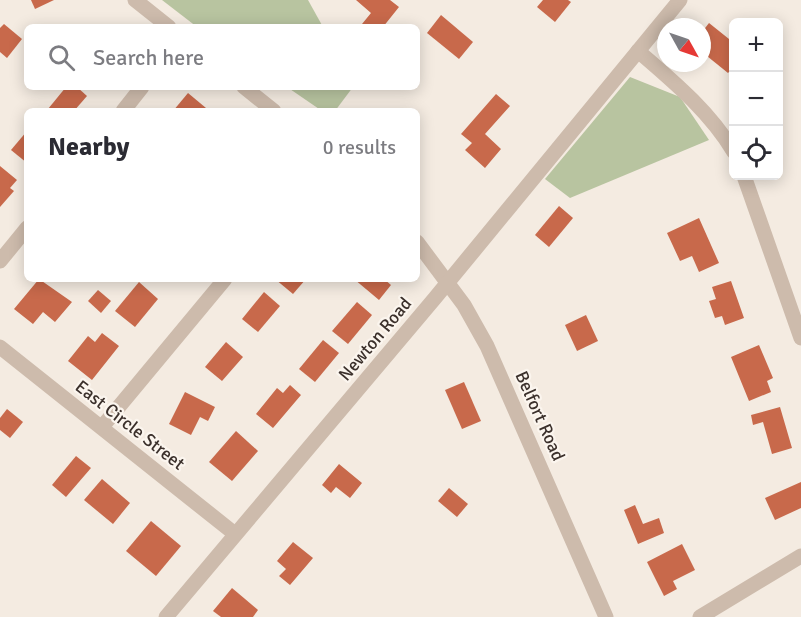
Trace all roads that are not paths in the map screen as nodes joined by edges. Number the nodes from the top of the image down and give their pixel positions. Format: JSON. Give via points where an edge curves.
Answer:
{"nodes":[{"id":1,"x":135,"y":0,"type":"edge"},
{"id":2,"x":680,"y":0,"type":"edge"},
{"id":3,"x":165,"y":24,"type":"edge"},
{"id":4,"x":638,"y":51,"type":"junction"},
{"id":5,"x":140,"y":90,"type":"edge"},
{"id":6,"x":248,"y":90,"type":"edge"},
{"id":7,"x":125,"y":108,"type":"edge"},
{"id":8,"x":270,"y":108,"type":"edge"},
{"id":9,"x":729,"y":144,"type":"edge"},
{"id":10,"x":745,"y":180,"type":"edge"},
{"id":11,"x":24,"y":232,"type":"edge"},
{"id":12,"x":420,"y":246,"type":"edge"},
{"id":13,"x":0,"y":261,"type":"edge"},
{"id":14,"x":223,"y":282,"type":"edge"},
{"id":15,"x":448,"y":282,"type":"junction"},
{"id":16,"x":801,"y":338,"type":"edge"},
{"id":17,"x":0,"y":347,"type":"edge"},
{"id":18,"x":102,"y":427,"type":"junction"},
{"id":19,"x":235,"y":534,"type":"junction"},
{"id":20,"x":801,"y":556,"type":"edge"},
{"id":21,"x":171,"y":615,"type":"edge"},
{"id":22,"x":606,"y":617,"type":"edge"},
{"id":23,"x":700,"y":617,"type":"edge"}],
"edges":[{"from":1,"to":3,"type":"street"},
{"from":2,"to":4,"type":"street","name":"Newton Road"},
{"from":4,"to":9,"type":"street","via":[[695,101]]},
{"from":4,"to":15,"type":"street","name":"Newton Road"},
{"from":5,"to":7,"type":"street"},
{"from":6,"to":8,"type":"street"},
{"from":10,"to":16,"type":"street"},
{"from":11,"to":13,"type":"street"},
{"from":12,"to":15,"type":"street","name":"Belfort Road"},
{"from":14,"to":18,"type":"street"},
{"from":15,"to":19,"type":"street","name":"Newton Road"},
{"from":15,"to":22,"type":"street","name":"Belfort Road","via":[[512,397]]},
{"from":17,"to":18,"type":"street","name":"East Circle Street"},
{"from":18,"to":19,"type":"street","name":"East Circle Street"},
{"from":19,"to":21,"type":"street","name":"Newton Road"},
{"from":20,"to":23,"type":"street"}]}
